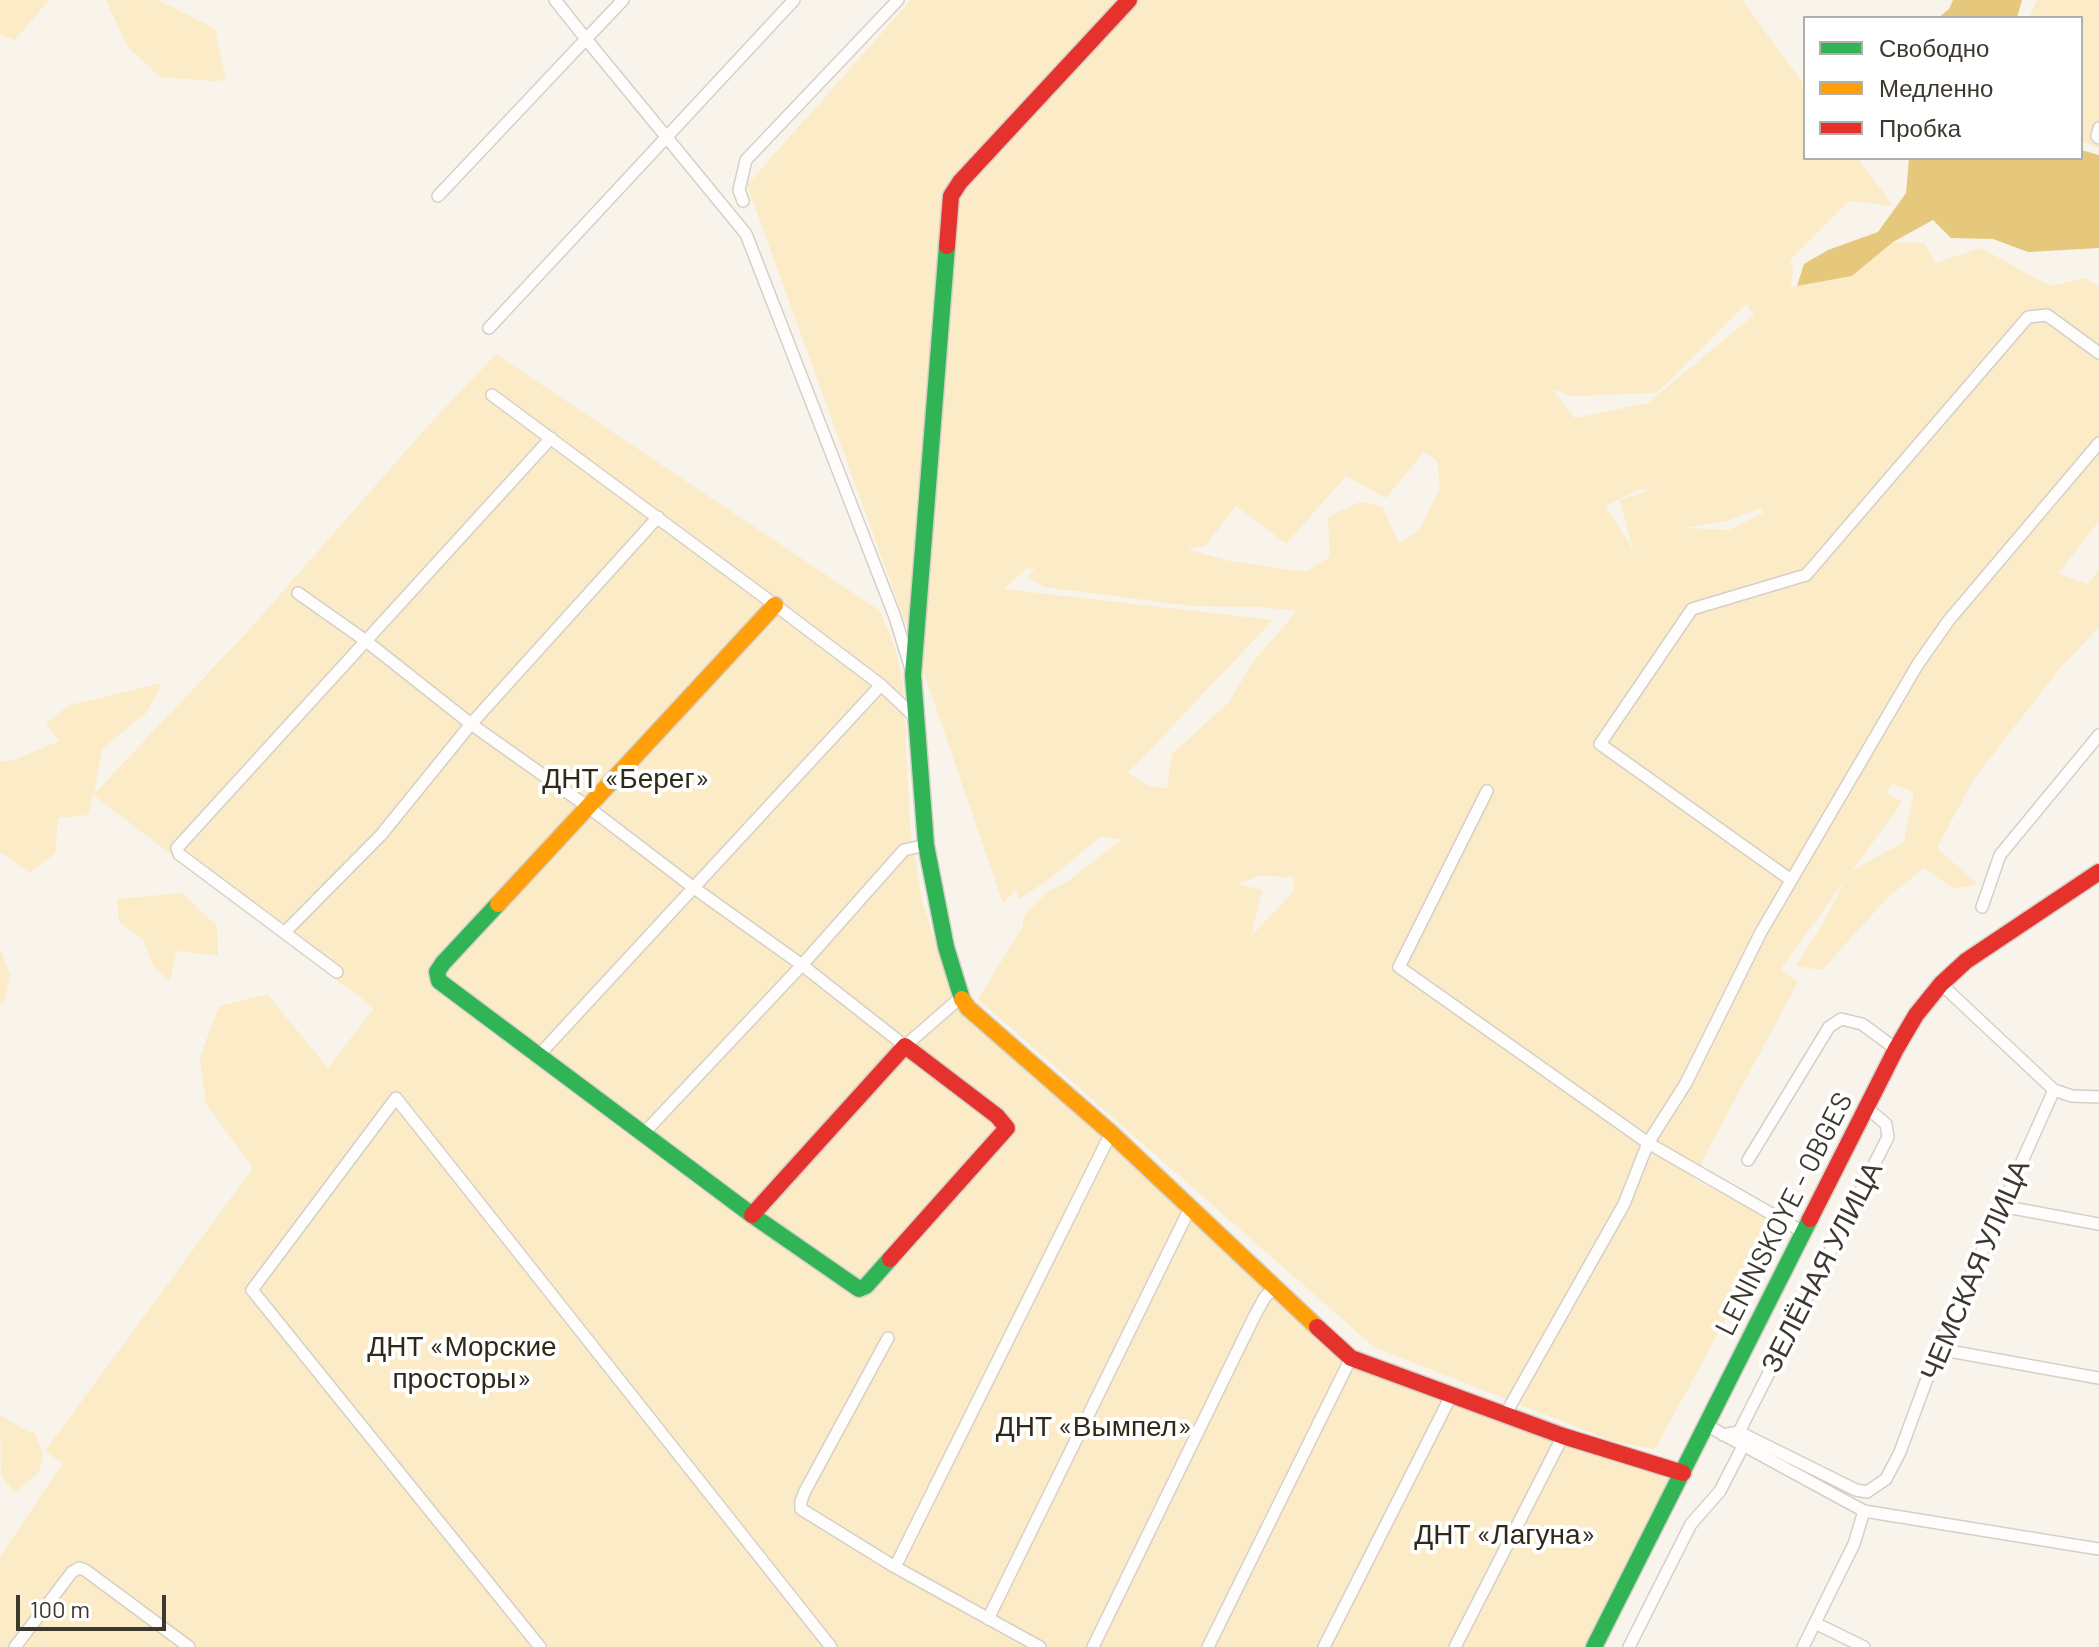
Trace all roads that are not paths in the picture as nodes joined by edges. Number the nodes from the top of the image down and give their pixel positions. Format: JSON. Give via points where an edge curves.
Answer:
{"nodes":[{"id":1,"x":555,"y":0,"type":"edge"},
{"id":2,"x":623,"y":0,"type":"edge"},
{"id":3,"x":794,"y":0,"type":"edge"},
{"id":4,"x":898,"y":0,"type":"edge"},
{"id":5,"x":1129,"y":0,"type":"edge"},
{"id":6,"x":586,"y":39,"type":"junction"},
{"id":7,"x":2099,"y":128,"type":"edge"},
{"id":8,"x":667,"y":136,"type":"junction"},
{"id":9,"x":2099,"y":138,"type":"edge"},
{"id":10,"x":438,"y":196,"type":"dead end"},
{"id":11,"x":743,"y":201,"type":"dead end"},
{"id":12,"x":489,"y":328,"type":"dead end"},
{"id":13,"x":2099,"y":353,"type":"edge"},
{"id":14,"x":492,"y":395,"type":"dead end"},
{"id":15,"x":551,"y":438,"type":"junction"},
{"id":16,"x":2099,"y":443,"type":"edge"},
{"id":17,"x":658,"y":517,"type":"junction"},
{"id":18,"x":298,"y":593,"type":"dead end"},
{"id":19,"x":775,"y":605,"type":"junction"},
{"id":20,"x":366,"y":641,"type":"junction"},
{"id":21,"x":913,"y":675,"type":"junction"},
{"id":22,"x":881,"y":685,"type":"junction"},
{"id":23,"x":917,"y":718,"type":"junction"},
{"id":24,"x":471,"y":724,"type":"junction"},
{"id":25,"x":2099,"y":735,"type":"edge"},
{"id":26,"x":1487,"y":791,"type":"dead end"},
{"id":27,"x":588,"y":807,"type":"junction"},
{"id":28,"x":926,"y":845,"type":"junction"},
{"id":29,"x":2099,"y":872,"type":"edge"},
{"id":30,"x":1791,"y":880,"type":"junction"},
{"id":31,"x":694,"y":888,"type":"junction"},
{"id":32,"x":1982,"y":907,"type":"dead end"},
{"id":33,"x":286,"y":931,"type":"junction"},
{"id":34,"x":802,"y":965,"type":"junction"},
{"id":35,"x":337,"y":972,"type":"dead end"},
{"id":36,"x":1941,"y":984,"type":"junction"},
{"id":37,"x":961,"y":997,"type":"junction"},
{"id":38,"x":905,"y":1046,"type":"junction"},
{"id":39,"x":1896,"y":1049,"type":"junction"},
{"id":40,"x":538,"y":1056,"type":"junction"},
{"id":41,"x":2054,"y":1090,"type":"junction"},
{"id":42,"x":2099,"y":1097,"type":"edge"},
{"id":43,"x":1867,"y":1108,"type":"junction"},
{"id":44,"x":644,"y":1133,"type":"junction"},
{"id":45,"x":1111,"y":1133,"type":"junction"},
{"id":46,"x":1648,"y":1143,"type":"junction"},
{"id":47,"x":1748,"y":1160,"type":"dead end"},
{"id":48,"x":1191,"y":1206,"type":"junction"},
{"id":49,"x":2001,"y":1206,"type":"junction"},
{"id":50,"x":752,"y":1215,"type":"junction"},
{"id":51,"x":2099,"y":1224,"type":"edge"},
{"id":52,"x":1803,"y":1232,"type":"junction"},
{"id":53,"x":1276,"y":1286,"type":"junction"},
{"id":54,"x":888,"y":1338,"type":"dead end"},
{"id":55,"x":1938,"y":1349,"type":"junction"},
{"id":56,"x":1351,"y":1358,"type":"junction"},
{"id":57,"x":2099,"y":1378,"type":"edge"},
{"id":58,"x":1451,"y":1396,"type":"junction"},
{"id":59,"x":1505,"y":1415,"type":"junction"},
{"id":60,"x":1706,"y":1425,"type":"junction"},
{"id":61,"x":1739,"y":1432,"type":"junction"},
{"id":62,"x":1723,"y":1435,"type":"junction"},
{"id":63,"x":1563,"y":1436,"type":"junction"},
{"id":64,"x":1743,"y":1446,"type":"junction"},
{"id":65,"x":1683,"y":1473,"type":"junction"},
{"id":66,"x":1864,"y":1511,"type":"junction"},
{"id":67,"x":2099,"y":1549,"type":"edge"},
{"id":68,"x":895,"y":1567,"type":"junction"},
{"id":69,"x":988,"y":1619,"type":"junction"},
{"id":70,"x":1815,"y":1623,"type":"junction"},
{"id":71,"x":15,"y":1647,"type":"edge"},
{"id":72,"x":189,"y":1647,"type":"edge"},
{"id":73,"x":540,"y":1647,"type":"edge"},
{"id":74,"x":831,"y":1647,"type":"edge"},
{"id":75,"x":1040,"y":1647,"type":"edge"},
{"id":76,"x":1093,"y":1647,"type":"edge"},
{"id":77,"x":1208,"y":1647,"type":"edge"},
{"id":78,"x":1324,"y":1647,"type":"edge"},
{"id":79,"x":1455,"y":1647,"type":"edge"},
{"id":80,"x":1594,"y":1647,"type":"edge"},
{"id":81,"x":1629,"y":1647,"type":"edge"},
{"id":82,"x":1803,"y":1647,"type":"edge"},
{"id":83,"x":1864,"y":1647,"type":"edge"}],
"edges":[{"from":1,"to":6,"type":"street"},
{"from":2,"to":6,"type":"street"},
{"from":3,"to":8,"type":"street"},
{"from":4,"to":11,"type":"street","via":[[746,160],[739,190]]},
{"from":5,"to":21,"type":"street","via":[[951,196]]},
{"from":6,"to":8,"type":"street"},
{"from":6,"to":10,"type":"street"},
{"from":7,"to":9,"type":"street"},
{"from":8,"to":12,"type":"street"},
{"from":8,"to":21,"type":"street","via":[[746,234]]},
{"from":13,"to":30,"type":"street","via":[[2047,315],[2028,317],[1806,575],[1692,609],[1600,744]]},
{"from":14,"to":15,"type":"street"},
{"from":15,"to":17,"type":"street"},
{"from":15,"to":20,"type":"street"},
{"from":16,"to":30,"type":"street","via":[[1949,620]]},
{"from":17,"to":19,"type":"street"},
{"from":17,"to":24,"type":"street"},
{"from":18,"to":20,"type":"street"},
{"from":19,"to":22,"type":"street"},
{"from":19,"to":27,"type":"street"},
{"from":20,"to":24,"type":"street"},
{"from":20,"to":33,"type":"street","via":[[177,848]]},
{"from":21,"to":23,"type":"street"},
{"from":22,"to":23,"type":"street"},
{"from":22,"to":31,"type":"street"},
{"from":23,"to":28,"type":"street"},
{"from":24,"to":27,"type":"street"},
{"from":24,"to":33,"type":"street","via":[[381,835]]},
{"from":25,"to":32,"type":"street","via":[[2000,855]]},
{"from":26,"to":46,"type":"street","via":[[1399,967]]},
{"from":27,"to":31,"type":"street"},
{"from":27,"to":40,"type":"street","via":[[437,972],[439,981]]},
{"from":28,"to":34,"type":"street","via":[[904,850]]},
{"from":28,"to":37,"type":"street"},
{"from":29,"to":36,"type":"street","name":"LENINSKOYE - OBGES","via":[[1992,942]]},
{"from":30,"to":46,"type":"street","via":[[1686,1083]]},
{"from":31,"to":34,"type":"street"},
{"from":31,"to":40,"type":"street"},
{"from":33,"to":35,"type":"street"},
{"from":34,"to":38,"type":"street"},
{"from":34,"to":44,"type":"street"},
{"from":36,"to":39,"type":"street","name":"LENINSKOYE - OBGES"},
{"from":36,"to":41,"type":"street"},
{"from":37,"to":38,"type":"street"},
{"from":37,"to":45,"type":"street"},
{"from":38,"to":50,"type":"street"},
{"from":38,"to":50,"type":"street","via":[[1005,1123],[1003,1135],[859,1289]]},
{"from":39,"to":43,"type":"street","name":"LENINSKOYE - OBGES"},
{"from":39,"to":47,"type":"street","via":[[1862,1024],[1841,1019],[1829,1027]]},
{"from":40,"to":44,"type":"street"},
{"from":41,"to":42,"type":"street"},
{"from":41,"to":49,"type":"street","name":"ЧЕМСКАЯ УЛИЦА"},
{"from":43,"to":52,"type":"street","name":"LENINSKOYE - OBGES"},
{"from":43,"to":61,"type":"street","name":"ЗЕЛЁНАЯ УЛИЦА","via":[[1890,1132]]},
{"from":44,"to":50,"type":"street"},
{"from":45,"to":48,"type":"street"},
{"from":45,"to":68,"type":"street"},
{"from":46,"to":52,"type":"street"},
{"from":46,"to":59,"type":"street","via":[[1624,1204]]},
{"from":48,"to":53,"type":"street"},
{"from":48,"to":69,"type":"street"},
{"from":49,"to":51,"type":"street"},
{"from":49,"to":55,"type":"street","name":"ЧЕМСКАЯ УЛИЦА"},
{"from":52,"to":60,"type":"street","name":"LENINSKOYE - OBGES"},
{"from":53,"to":56,"type":"street"},
{"from":53,"to":76,"type":"street","via":[[1255,1315]]},
{"from":54,"to":68,"type":"street","via":[[801,1509]]},
{"from":55,"to":57,"type":"street"},
{"from":55,"to":61,"type":"street","name":"ЧЕМСКАЯ УЛИЦА","via":[[1900,1452],[1886,1479],[1867,1492]]},
{"from":56,"to":58,"type":"street"},
{"from":56,"to":77,"type":"street"},
{"from":58,"to":59,"type":"street"},
{"from":58,"to":78,"type":"street"},
{"from":59,"to":63,"type":"street"},
{"from":60,"to":62,"type":"street"},
{"from":60,"to":65,"type":"street","name":"LENINSKOYE - OBGES"},
{"from":61,"to":62,"type":"street"},
{"from":62,"to":64,"type":"street"},
{"from":63,"to":65,"type":"street"},
{"from":63,"to":79,"type":"street"},
{"from":64,"to":66,"type":"street"},
{"from":64,"to":81,"type":"street","via":[[1720,1491],[1691,1524]]},
{"from":65,"to":80,"type":"street","name":"LENINSKOYE - OBGES"},
{"from":66,"to":67,"type":"street"},
{"from":66,"to":70,"type":"street","via":[[1854,1544]]},
{"from":68,"to":69,"type":"street"},
{"from":69,"to":75,"type":"street"},
{"from":70,"to":82,"type":"street"},
{"from":70,"to":83,"type":"street"},
{"from":71,"to":72,"type":"street","via":[[79,1568]]},
{"from":73,"to":74,"type":"street","via":[[252,1290],[396,1098]]}]}
